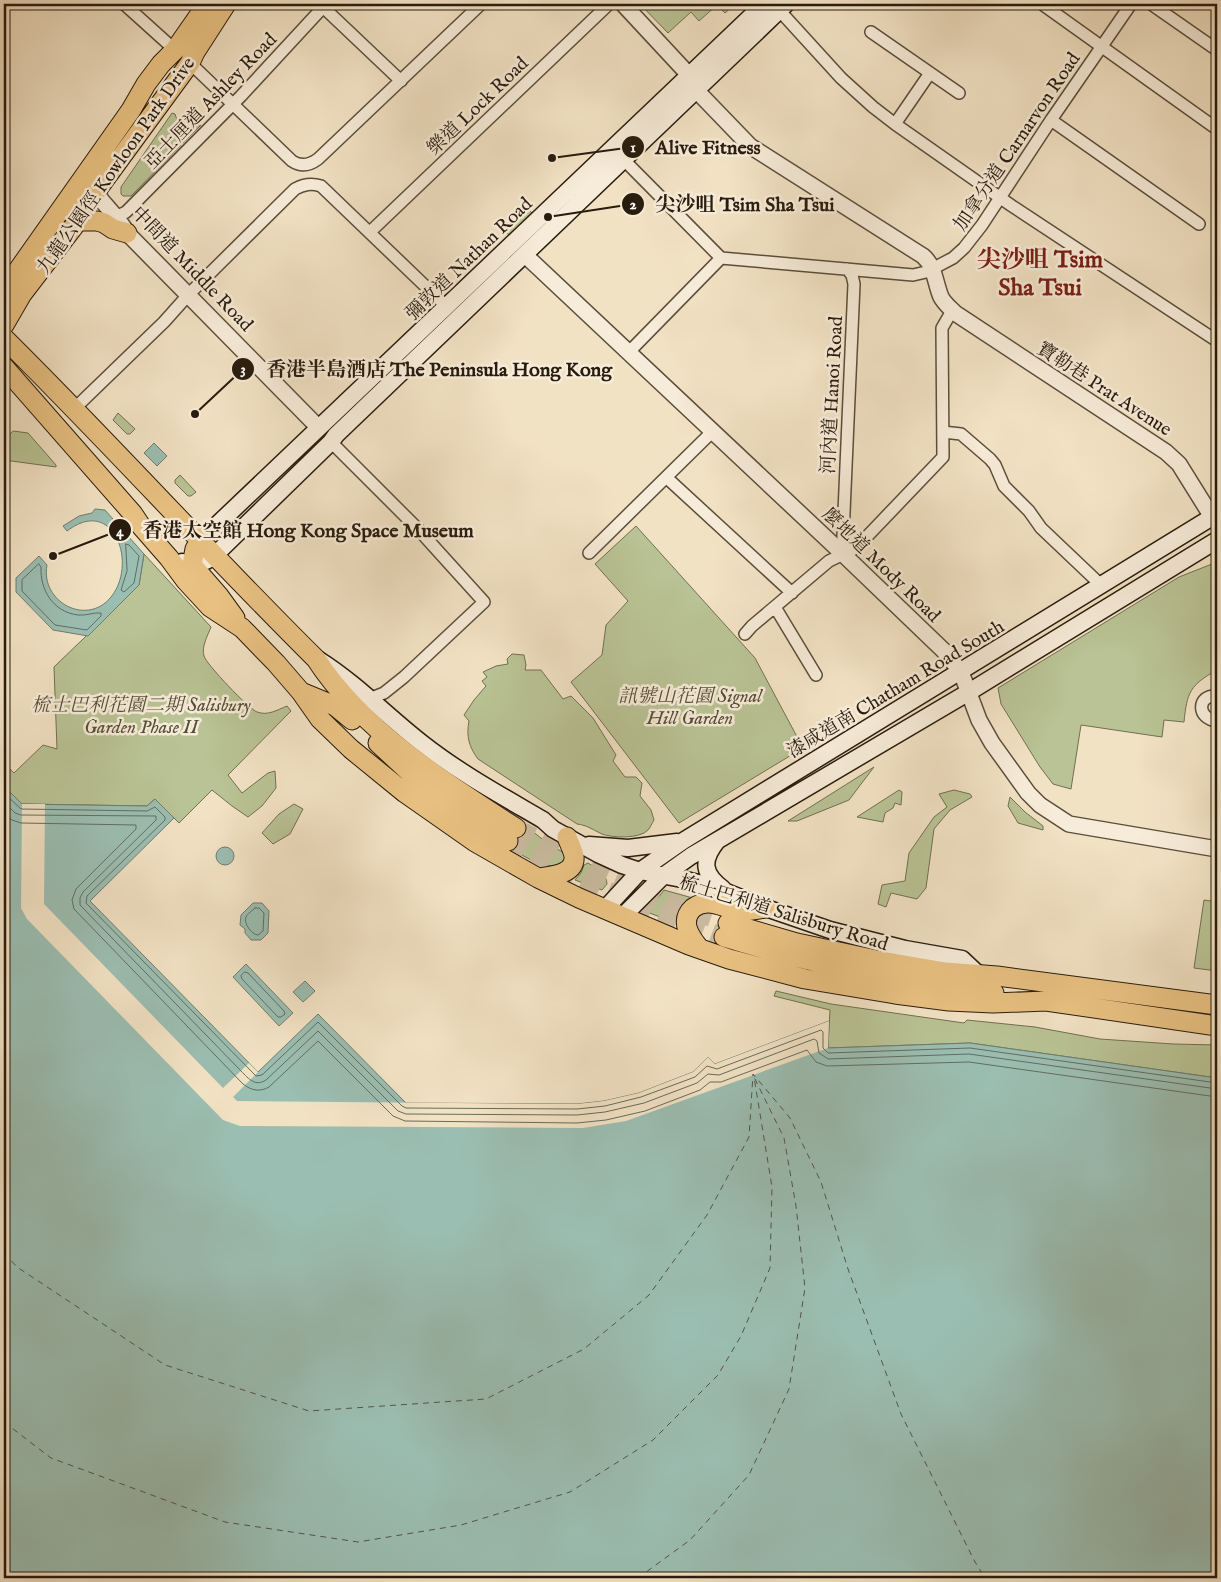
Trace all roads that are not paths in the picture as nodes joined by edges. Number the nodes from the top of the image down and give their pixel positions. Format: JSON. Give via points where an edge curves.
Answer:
{"nodes":[{"id":1,"x":124,"y":4,"type":"edge"},
{"id":2,"x":207,"y":4,"type":"edge"},
{"id":3,"x":226,"y":4,"type":"edge"},
{"id":4,"x":481,"y":4,"type":"edge"},
{"id":5,"x":609,"y":4,"type":"edge"},
{"id":6,"x":623,"y":4,"type":"edge"},
{"id":7,"x":764,"y":4,"type":"edge"},
{"id":8,"x":1042,"y":4,"type":"edge"},
{"id":9,"x":1132,"y":4,"type":"edge"},
{"id":10,"x":1151,"y":4,"type":"edge"},
{"id":11,"x":324,"y":6,"type":"edge"},
{"id":12,"x":783,"y":7,"type":"edge"},
{"id":13,"x":871,"y":32,"type":"dead end"},
{"id":14,"x":1102,"y":46,"type":"junction"},
{"id":15,"x":175,"y":50,"type":"junction"},
{"id":16,"x":1217,"y":50,"type":"edge"},
{"id":17,"x":190,"y":63,"type":"junction"},
{"id":18,"x":930,"y":73,"type":"junction"},
{"id":19,"x":400,"y":81,"type":"junction"},
{"id":20,"x":692,"y":82,"type":"junction"},
{"id":21,"x":959,"y":93,"type":"dead end"},
{"id":22,"x":232,"y":104,"type":"junction"},
{"id":23,"x":131,"y":110,"type":"junction"},
{"id":24,"x":1051,"y":120,"type":"junction"},
{"id":25,"x":895,"y":124,"type":"junction"},
{"id":26,"x":1217,"y":129,"type":"edge"},
{"id":27,"x":623,"y":159,"type":"junction"},
{"id":28,"x":87,"y":175,"type":"junction"},
{"id":29,"x":95,"y":193,"type":"junction"},
{"id":30,"x":1000,"y":198,"type":"junction"},
{"id":31,"x":116,"y":217,"type":"junction"},
{"id":32,"x":78,"y":220,"type":"junction"},
{"id":33,"x":1199,"y":224,"type":"dead end"},
{"id":34,"x":370,"y":232,"type":"junction"},
{"id":35,"x":127,"y":233,"type":"junction"},
{"id":36,"x":524,"y":255,"type":"junction"},
{"id":37,"x":721,"y":258,"type":"junction"},
{"id":38,"x":847,"y":269,"type":"junction"},
{"id":39,"x":932,"y":269,"type":"junction"},
{"id":40,"x":6,"y":285,"type":"edge"},
{"id":41,"x":189,"y":294,"type":"junction"},
{"id":42,"x":446,"y":306,"type":"junction"},
{"id":43,"x":954,"y":313,"type":"junction"},
{"id":44,"x":4,"y":326,"type":"edge"},
{"id":45,"x":4,"y":338,"type":"edge"},
{"id":46,"x":1217,"y":341,"type":"edge"},
{"id":47,"x":628,"y":352,"type":"junction"},
{"id":48,"x":4,"y":367,"type":"edge"},
{"id":49,"x":4,"y":379,"type":"edge"},
{"id":50,"x":32,"y":399,"type":"junction"},
{"id":51,"x":74,"y":408,"type":"junction"},
{"id":52,"x":319,"y":428,"type":"junction"},
{"id":53,"x":712,"y":432,"type":"junction"},
{"id":54,"x":943,"y":432,"type":"junction"},
{"id":55,"x":331,"y":442,"type":"junction"},
{"id":56,"x":667,"y":478,"type":"junction"},
{"id":57,"x":1215,"y":516,"type":"edge"},
{"id":58,"x":1217,"y":540,"type":"edge"},
{"id":59,"x":200,"y":541,"type":"junction"},
{"id":60,"x":588,"y":553,"type":"dead end"},
{"id":61,"x":843,"y":554,"type":"junction"},
{"id":62,"x":214,"y":556,"type":"junction"},
{"id":63,"x":169,"y":558,"type":"junction"},
{"id":64,"x":192,"y":565,"type":"junction"},
{"id":65,"x":1101,"y":585,"type":"junction"},
{"id":66,"x":792,"y":593,"type":"junction"},
{"id":67,"x":774,"y":607,"type":"junction"},
{"id":68,"x":242,"y":628,"type":"junction"},
{"id":69,"x":745,"y":634,"type":"dead end"},
{"id":70,"x":316,"y":659,"type":"junction"},
{"id":71,"x":961,"y":672,"type":"junction"},
{"id":72,"x":816,"y":675,"type":"dead end"},
{"id":73,"x":301,"y":692,"type":"junction"},
{"id":74,"x":969,"y":692,"type":"junction"},
{"id":75,"x":1217,"y":696,"type":"edge"},
{"id":76,"x":369,"y":699,"type":"junction"},
{"id":77,"x":1217,"y":721,"type":"edge"},
{"id":78,"x":721,"y":838,"type":"junction"},
{"id":79,"x":574,"y":841,"type":"junction"},
{"id":80,"x":682,"y":841,"type":"junction"},
{"id":81,"x":1217,"y":849,"type":"edge"},
{"id":82,"x":640,"y":871,"type":"junction"},
{"id":83,"x":662,"y":876,"type":"junction"},
{"id":84,"x":538,"y":878,"type":"junction"},
{"id":85,"x":725,"y":891,"type":"junction"},
{"id":86,"x":766,"y":908,"type":"junction"},
{"id":87,"x":605,"y":909,"type":"junction"},
{"id":88,"x":623,"y":916,"type":"junction"},
{"id":89,"x":700,"y":949,"type":"junction"},
{"id":90,"x":978,"y":974,"type":"junction"},
{"id":91,"x":1046,"y":1001,"type":"junction"},
{"id":92,"x":1217,"y":1005,"type":"edge"},
{"id":93,"x":1217,"y":1026,"type":"edge"}],
"edges":[{"from":1,"to":15,"type":"street"},
{"from":2,"to":15,"type":"main road","name":"九龍公園徑 Kowloon Park Drive"},
{"from":3,"to":17,"type":"main road","name":"九龍公園徑 Kowloon Park Drive"},
{"from":4,"to":19,"type":"street"},
{"from":5,"to":34,"type":"street","name":"樂道 Lock Road"},
{"from":6,"to":20,"type":"street"},
{"from":7,"to":20,"type":"main road","name":"彌敦道 Nathan Road"},
{"from":8,"to":14,"type":"street"},
{"from":9,"to":14,"type":"street","name":"加拿分道 Carnarvon Road"},
{"from":10,"to":16,"type":"street"},
{"from":11,"to":19,"type":"street"},
{"from":11,"to":22,"type":"street","name":"亞士厘道 Ashley Road"},
{"from":12,"to":20,"type":"main road","name":"彌敦道 Nathan Road"},
{"from":12,"to":25,"type":"street","via":[[841,78]]},
{"from":13,"to":18,"type":"street"},
{"from":14,"to":24,"type":"street","name":"加拿分道 Carnarvon Road"},
{"from":14,"to":26,"type":"street"},
{"from":15,"to":23,"type":"main road","name":"九龍公園徑 Kowloon Park Drive","via":[[160,64]]},
{"from":17,"to":22,"type":"street"},
{"from":17,"to":23,"type":"main road","via":[[169,72],[153,92]]},
{"from":17,"to":29,"type":"main road","name":"九龍公園徑 Kowloon Park Drive"},
{"from":18,"to":21,"type":"street"},
{"from":18,"to":25,"type":"street"},
{"from":19,"to":22,"type":"street","via":[[308,165],[292,161]]},
{"from":20,"to":27,"type":"main road","name":"彌敦道 Nathan Road"},
{"from":20,"to":39,"type":"street","via":[[750,146],[923,256]]},
{"from":20,"to":42,"type":"main road","name":"彌敦道 Nathan Road"},
{"from":22,"to":31,"type":"street","name":"亞士厘道 Ashley Road","via":[[126,212]]},
{"from":23,"to":28,"type":"main road","name":"九龍公園徑 Kowloon Park Drive"},
{"from":24,"to":30,"type":"street","name":"加拿分道 Carnarvon Road"},
{"from":24,"to":33,"type":"street"},
{"from":25,"to":30,"type":"street"},
{"from":27,"to":36,"type":"main road","name":"彌敦道 Nathan Road"},
{"from":27,"to":37,"type":"street"},
{"from":28,"to":29,"type":"street","name":"中間道 Middle Road"},
{"from":28,"to":40,"type":"main road","name":"九龍公園徑 Kowloon Park Drive"},
{"from":29,"to":31,"type":"street","name":"中間道 Middle Road"},
{"from":29,"to":32,"type":"main road","name":"九龍公園徑 Kowloon Park Drive"},
{"from":30,"to":39,"type":"street","name":"加拿分道 Carnarvon Road","via":[[964,248]]},
{"from":30,"to":46,"type":"street"},
{"from":31,"to":35,"type":"street","name":"中間道 Middle Road"},
{"from":32,"to":35,"type":"main road","via":[[97,221]]},
{"from":32,"to":44,"type":"main road","name":"九龍公園徑 Kowloon Park Drive","via":[[22,294]]},
{"from":34,"to":41,"type":"street","via":[[321,186],[303,184]]},
{"from":34,"to":42,"type":"street"},
{"from":35,"to":41,"type":"street","name":"中間道 Middle Road"},
{"from":36,"to":47,"type":"street","name":"麼地道 Mody Road"},
{"from":36,"to":55,"type":"main road","name":"彌敦道 Nathan Road"},
{"from":37,"to":38,"type":"street","name":"加拿分道 Carnarvon Road"},
{"from":37,"to":47,"type":"street"},
{"from":38,"to":39,"type":"street","name":"加拿分道 Carnarvon Road","via":[[913,275]]},
{"from":38,"to":61,"type":"street","name":"河內道 Hanoi Road","via":[[854,284]]},
{"from":39,"to":43,"type":"street","via":[[940,295]]},
{"from":41,"to":51,"type":"street"},
{"from":41,"to":52,"type":"street","name":"中間道 Middle Road"},
{"from":42,"to":52,"type":"main road","name":"彌敦道 Nathan Road"},
{"from":43,"to":54,"type":"street","via":[[942,328]]},
{"from":43,"to":57,"type":"street","name":"寶勒巷 Prat Avenue","via":[[1171,456]]},
{"from":45,"to":51,"type":"main road","name":"梳士巴利道 Salisbury Road"},
{"from":47,"to":53,"type":"street","name":"麼地道 Mody Road"},
{"from":48,"to":50,"type":"main road"},
{"from":49,"to":50,"type":"street"},
{"from":50,"to":63,"type":"main road"},
{"from":51,"to":59,"type":"main road","name":"梳士巴利道 Salisbury Road"},
{"from":52,"to":59,"type":"main road","name":"彌敦道 Nathan Road"},
{"from":53,"to":56,"type":"street"},
{"from":53,"to":61,"type":"street","name":"麼地道 Mody Road"},
{"from":54,"to":61,"type":"street","via":[[943,457],[856,548]]},
{"from":54,"to":65,"type":"street","via":[[961,434],[990,459],[1004,486],[1030,511],[1041,528]]},
{"from":55,"to":62,"type":"main road","name":"彌敦道 Nathan Road"},
{"from":55,"to":76,"type":"street","via":[[418,529],[484,602],[404,677],[384,693]]},
{"from":56,"to":60,"type":"street","via":[[602,547]]},
{"from":56,"to":66,"type":"street"},
{"from":57,"to":65,"type":"main road","name":"漆咸道南 Chatham Road South"},
{"from":58,"to":74,"type":"main road","name":"漆咸道南 Chatham Road South"},
{"from":59,"to":62,"type":"main road","name":"梳士巴利道 Salisbury Road"},
{"from":59,"to":64,"type":"main road"},
{"from":61,"to":66,"type":"street","via":[[829,561]]},
{"from":61,"to":71,"type":"street","name":"麼地道 Mody Road","via":[[943,650]]},
{"from":62,"to":64,"type":"main road","name":"彌敦道 Nathan Road"},
{"from":62,"to":70,"type":"main road","name":"梳士巴利道 Salisbury Road"},
{"from":63,"to":64,"type":"main road"},
{"from":63,"to":68,"type":"main road","via":[[210,607]]},
{"from":64,"to":68,"type":"main road"},
{"from":65,"to":71,"type":"main road","name":"漆咸道南 Chatham Road South"},
{"from":66,"to":67,"type":"street"},
{"from":67,"to":69,"type":"street"},
{"from":67,"to":72,"type":"street"},
{"from":68,"to":73,"type":"main road"},
{"from":70,"to":73,"type":"main road","via":[[330,681],[371,722],[512,835],[460,810],[419,781],[335,706]]},
{"from":70,"to":76,"type":"main road","name":"梳士巴利道 Salisbury Road","via":[[338,672]]},
{"from":71,"to":74,"type":"street","name":"麼地道 Mody Road"},
{"from":71,"to":80,"type":"main road","name":"漆咸道南 Chatham Road South"},
{"from":73,"to":84,"type":"main road","via":[[320,719],[340,739],[405,793],[475,842]]},
{"from":74,"to":78,"type":"main road","name":"漆咸道南 Chatham Road South"},
{"from":74,"to":81,"type":"street","name":"麼地道 Mody Road","via":[[979,720],[1003,760],[1028,793],[1058,818],[1069,824],[1099,830]]},
{"from":75,"to":77,"type":"street","via":[[1206,699],[1202,707],[1204,716]]},
{"from":76,"to":79,"type":"main road","name":"梳士巴利道 Salisbury Road","via":[[443,759]]},
{"from":78,"to":83,"type":"main road","name":"漆咸道南 Chatham Road South"},
{"from":78,"to":85,"type":"main road","via":[[709,853],[706,868]]},
{"from":79,"to":80,"type":"main road","via":[[628,848]]},
{"from":79,"to":82,"type":"main road","name":"梳士巴利道 Salisbury Road"},
{"from":79,"to":84,"type":"main road","via":[[571,867],[559,874]]},
{"from":80,"to":82,"type":"main road","name":"漆咸道南 Chatham Road South"},
{"from":82,"to":83,"type":"main road","name":"梳士巴利道 Salisbury Road"},
{"from":82,"to":87,"type":"main road","name":"漆咸道南 Chatham Road South"},
{"from":83,"to":85,"type":"main road","name":"梳士巴利道 Salisbury Road"},
{"from":83,"to":88,"type":"main road","name":"漆咸道南 Chatham Road South"},
{"from":84,"to":87,"type":"main road"},
{"from":85,"to":86,"type":"main road","name":"梳士巴利道 Salisbury Road"},
{"from":86,"to":89,"type":"main road","via":[[739,911],[721,905],[697,905],[688,913],[686,922],[693,941]]},
{"from":86,"to":90,"type":"main road","name":"梳士巴利道 Salisbury Road","via":[[871,941],[962,959]]},
{"from":87,"to":88,"type":"main road"},
{"from":88,"to":89,"type":"main road"},
{"from":89,"to":91,"type":"main road","via":[[805,979],[895,994],[964,1003]]},
{"from":90,"to":91,"type":"main road","via":[[881,961],[726,930],[771,952],[849,970]]},
{"from":90,"to":92,"type":"main road"},
{"from":91,"to":93,"type":"main road"}]}
